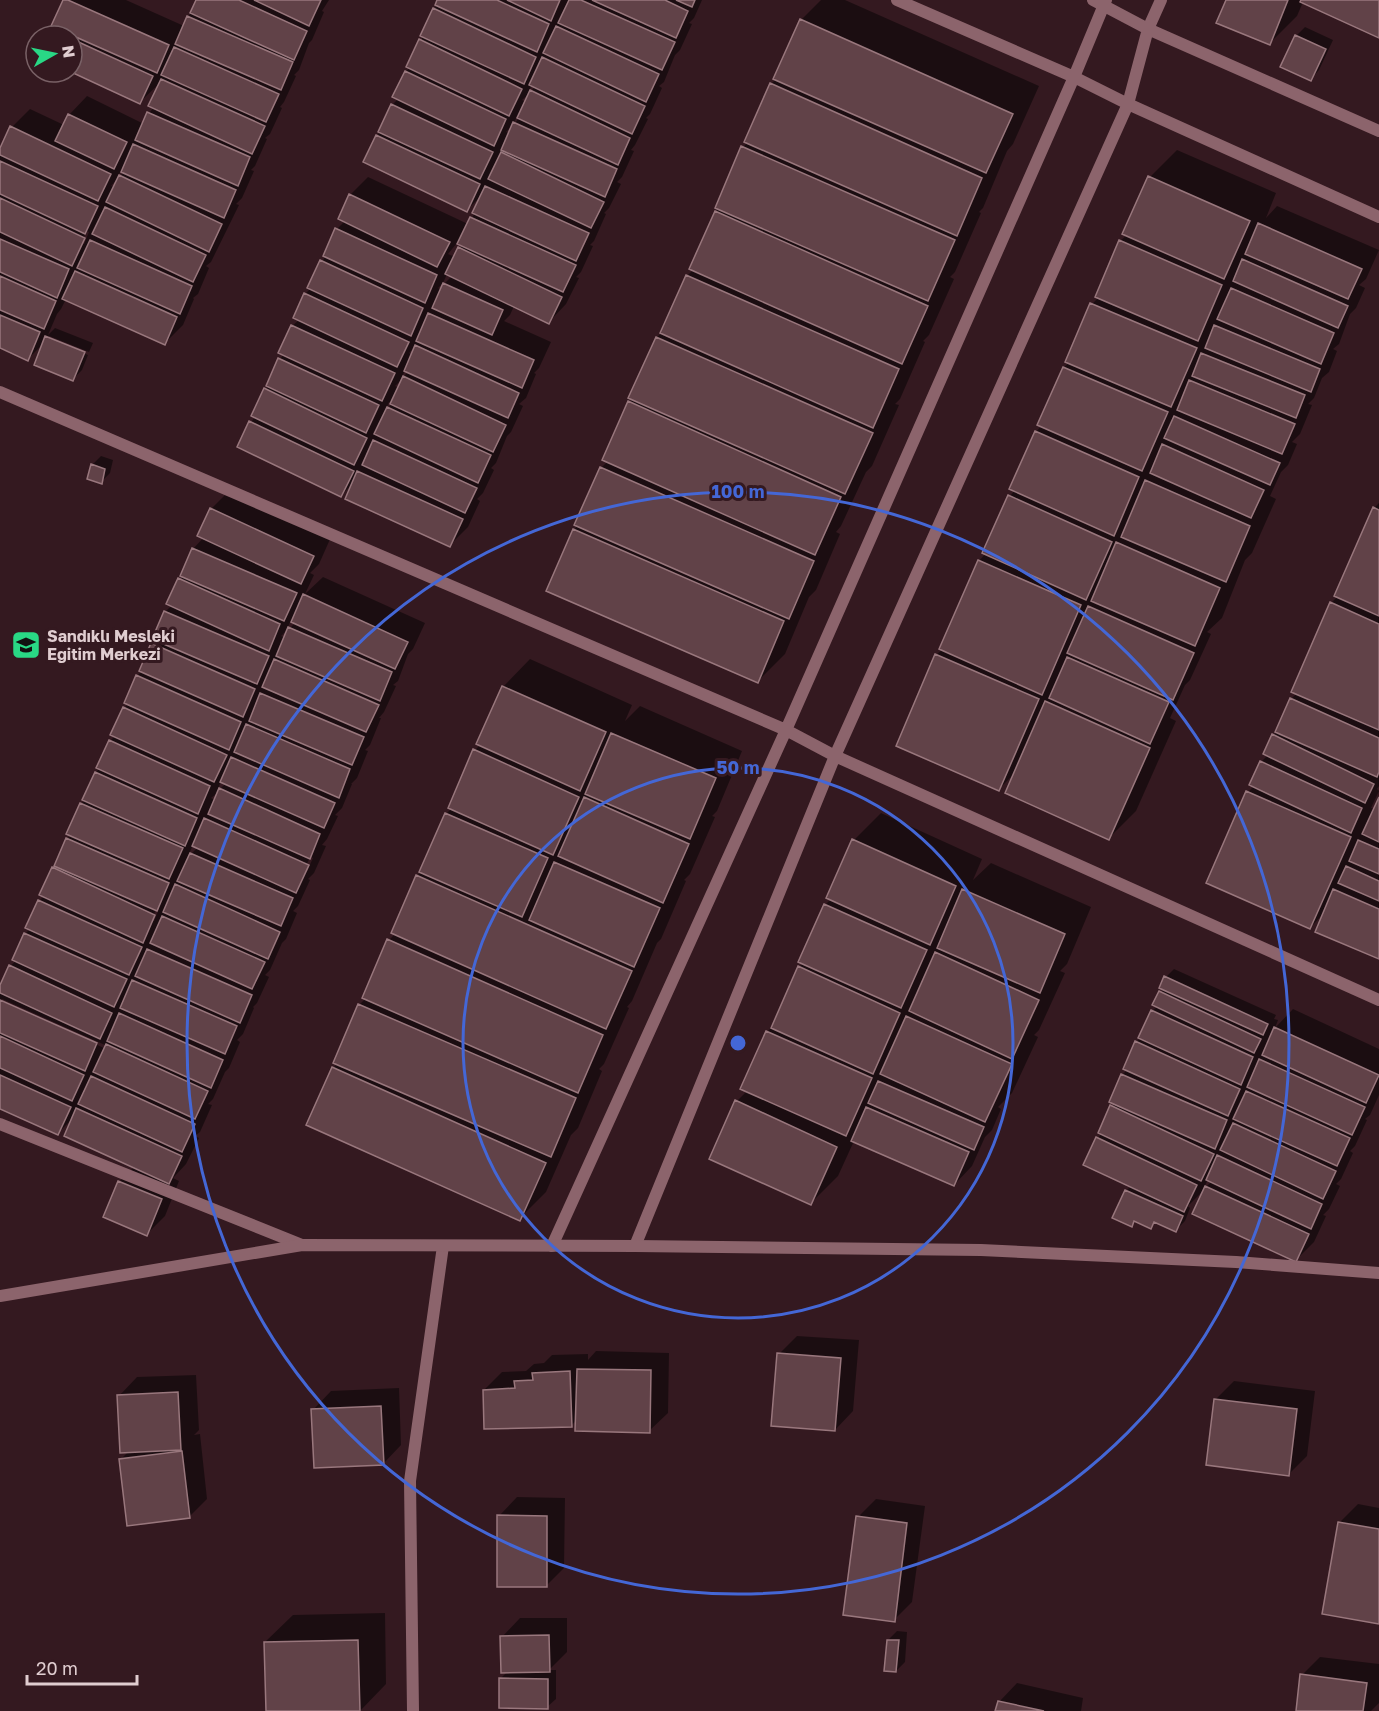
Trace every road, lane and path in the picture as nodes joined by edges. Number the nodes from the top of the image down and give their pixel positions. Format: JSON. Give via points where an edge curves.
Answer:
{"nodes":[{"id":1,"x":897,"y":0,"type":"edge"},
{"id":2,"x":1161,"y":0,"type":"edge"},
{"id":3,"x":1101,"y":2,"type":"edge"},
{"id":4,"x":1148,"y":29,"type":"junction"},
{"id":5,"x":1074,"y":76,"type":"junction"},
{"id":6,"x":1128,"y":104,"type":"junction"},
{"id":7,"x":1379,"y":131,"type":"edge"},
{"id":8,"x":1379,"y":217,"type":"edge"},
{"id":9,"x":0,"y":392,"type":"edge"},
{"id":10,"x":786,"y":730,"type":"junction"},
{"id":11,"x":835,"y":756,"type":"junction"},
{"id":12,"x":1379,"y":1000,"type":"edge"},
{"id":13,"x":0,"y":1124,"type":"edge"},
{"id":14,"x":302,"y":1245,"type":"junction"},
{"id":15,"x":443,"y":1246,"type":"junction"},
{"id":16,"x":552,"y":1246,"type":"junction"},
{"id":17,"x":635,"y":1246,"type":"junction"},
{"id":18,"x":1379,"y":1273,"type":"edge"},
{"id":19,"x":0,"y":1296,"type":"edge"},
{"id":20,"x":413,"y":1711,"type":"edge"}],
"edges":[{"from":1,"to":5,"type":"street"},
{"from":2,"to":4,"type":"street"},
{"from":3,"to":4,"type":"street"},
{"from":3,"to":5,"type":"street"},
{"from":4,"to":6,"type":"street"},
{"from":4,"to":7,"type":"street"},
{"from":5,"to":6,"type":"street"},
{"from":5,"to":10,"type":"street"},
{"from":6,"to":8,"type":"street"},
{"from":6,"to":11,"type":"street"},
{"from":9,"to":10,"type":"street"},
{"from":10,"to":11,"type":"street"},
{"from":10,"to":16,"type":"street"},
{"from":11,"to":12,"type":"street"},
{"from":11,"to":17,"type":"street"},
{"from":13,"to":14,"type":"street"},
{"from":14,"to":15,"type":"street"},
{"from":14,"to":19,"type":"street"},
{"from":15,"to":16,"type":"street"},
{"from":15,"to":20,"type":"street","via":[[410,1481]]},
{"from":16,"to":17,"type":"street"},
{"from":17,"to":18,"type":"street","via":[[981,1250]]}]}
